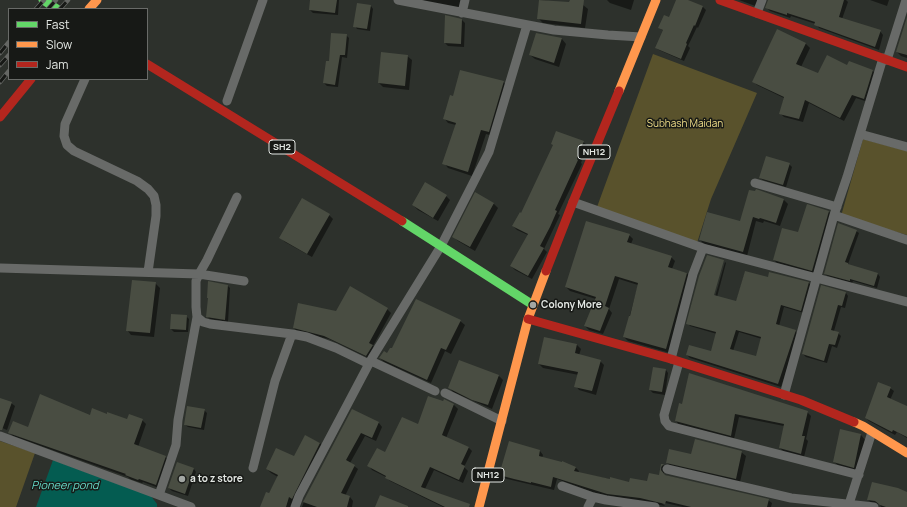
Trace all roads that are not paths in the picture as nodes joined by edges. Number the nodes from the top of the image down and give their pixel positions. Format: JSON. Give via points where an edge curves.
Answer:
{"nodes":[{"id":1,"x":43,"y":0,"type":"edge"},
{"id":2,"x":97,"y":0,"type":"edge"},
{"id":3,"x":263,"y":0,"type":"edge"},
{"id":4,"x":398,"y":0,"type":"edge"},
{"id":5,"x":464,"y":0,"type":"edge"},
{"id":6,"x":656,"y":0,"type":"edge"},
{"id":7,"x":720,"y":0,"type":"edge"},
{"id":8,"x":762,"y":0,"type":"edge"},
{"id":9,"x":906,"y":0,"type":"edge"},
{"id":10,"x":55,"y":8,"type":"edge"},
{"id":11,"x":91,"y":8,"type":"edge"},
{"id":12,"x":462,"y":13,"type":"junction"},
{"id":13,"x":757,"y":13,"type":"junction"},
{"id":14,"x":527,"y":25,"type":"junction"},
{"id":15,"x":641,"y":37,"type":"junction"},
{"id":16,"x":885,"y":59,"type":"junction"},
{"id":17,"x":148,"y":65,"type":"edge"},
{"id":18,"x":907,"y":67,"type":"edge"},
{"id":19,"x":30,"y":80,"type":"edge"},
{"id":20,"x":85,"y":80,"type":"edge"},
{"id":21,"x":227,"y":101,"type":"dead end"},
{"id":22,"x":0,"y":117,"type":"edge"},
{"id":23,"x":860,"y":134,"type":"junction"},
{"id":24,"x":907,"y":147,"type":"edge"},
{"id":25,"x":755,"y":183,"type":"dead end"},
{"id":26,"x":236,"y":197,"type":"dead end"},
{"id":27,"x":573,"y":202,"type":"junction"},
{"id":28,"x":835,"y":211,"type":"junction"},
{"id":29,"x":907,"y":240,"type":"edge"},
{"id":30,"x":441,"y":246,"type":"junction"},
{"id":31,"x":703,"y":248,"type":"junction"},
{"id":32,"x":0,"y":268,"type":"edge"},
{"id":33,"x":148,"y":272,"type":"junction"},
{"id":34,"x":199,"y":274,"type":"junction"},
{"id":35,"x":816,"y":278,"type":"junction"},
{"id":36,"x":244,"y":281,"type":"dead end"},
{"id":37,"x":907,"y":302,"type":"edge"},
{"id":38,"x":533,"y":305,"type":"junction"},
{"id":39,"x":197,"y":317,"type":"junction"},
{"id":40,"x":528,"y":319,"type":"junction"},
{"id":41,"x":292,"y":334,"type":"junction"},
{"id":42,"x":675,"y":361,"type":"junction"},
{"id":43,"x":370,"y":363,"type":"junction"},
{"id":44,"x":435,"y":391,"type":"dead end"},
{"id":45,"x":445,"y":393,"type":"dead end"},
{"id":46,"x":784,"y":395,"type":"junction"},
{"id":47,"x":502,"y":421,"type":"junction"},
{"id":48,"x":872,"y":432,"type":"junction"},
{"id":49,"x":0,"y":436,"type":"edge"},
{"id":50,"x":907,"y":453,"type":"edge"},
{"id":51,"x":253,"y":468,"type":"dead end"},
{"id":52,"x":667,"y":469,"type":"dead end"},
{"id":53,"x":859,"y":475,"type":"junction"},
{"id":54,"x":562,"y":486,"type":"dead end"},
{"id":55,"x":159,"y":495,"type":"junction"},
{"id":56,"x":593,"y":497,"type":"junction"},
{"id":57,"x":809,"y":504,"type":"edge"},
{"id":58,"x":850,"y":504,"type":"junction"},
{"id":59,"x":177,"y":505,"type":"edge"},
{"id":60,"x":623,"y":505,"type":"edge"},
{"id":61,"x":191,"y":507,"type":"edge"},
{"id":62,"x":295,"y":507,"type":"edge"},
{"id":63,"x":479,"y":507,"type":"edge"},
{"id":64,"x":588,"y":507,"type":"edge"},
{"id":65,"x":655,"y":507,"type":"edge"},
{"id":66,"x":873,"y":507,"type":"edge"}],
"edges":[{"from":1,"to":10,"type":"main road"},
{"from":2,"to":11,"type":"main road"},
{"from":3,"to":21,"type":"street"},
{"from":4,"to":12,"type":"street"},
{"from":5,"to":12,"type":"street"},
{"from":6,"to":15,"type":"main road","number":"NH12"},
{"from":7,"to":13,"type":"main road"},
{"from":8,"to":13,"type":"street"},
{"from":9,"to":16,"type":"street"},
{"from":12,"to":14,"type":"street"},
{"from":13,"to":16,"type":"main road"},
{"from":14,"to":15,"type":"street","via":[[554,30]]},
{"from":14,"to":30,"type":"street","via":[[489,152]]},
{"from":15,"to":27,"type":"main road","number":"NH12"},
{"from":16,"to":18,"type":"main road"},
{"from":16,"to":23,"type":"street"},
{"from":17,"to":30,"type":"main road","number":"SH2"},
{"from":19,"to":22,"type":"main road"},
{"from":20,"to":33,"type":"street","via":[[65,124],[64,136],[67,145],[74,151],[137,181],[154,196],[156,216]]},
{"from":23,"to":24,"type":"street"},
{"from":23,"to":28,"type":"street"},
{"from":25,"to":28,"type":"street"},
{"from":26,"to":34,"type":"street"},
{"from":27,"to":31,"type":"street"},
{"from":27,"to":38,"type":"main road","number":"NH12"},
{"from":28,"to":29,"type":"street"},
{"from":28,"to":35,"type":"street"},
{"from":30,"to":38,"type":"main road","number":"SH2"},
{"from":30,"to":43,"type":"street"},
{"from":31,"to":35,"type":"street"},
{"from":31,"to":42,"type":"street","via":[[693,274]]},
{"from":32,"to":33,"type":"street"},
{"from":33,"to":34,"type":"street"},
{"from":34,"to":36,"type":"street"},
{"from":34,"to":39,"type":"street","via":[[196,281]]},
{"from":35,"to":37,"type":"street"},
{"from":35,"to":46,"type":"street"},
{"from":38,"to":40,"type":"main road","number":"NH12"},
{"from":39,"to":41,"type":"street","via":[[210,324]]},
{"from":39,"to":55,"type":"street","via":[[178,420],[176,445]]},
{"from":40,"to":42,"type":"main road"},
{"from":40,"to":47,"type":"main road","number":"NH12"},
{"from":41,"to":43,"type":"street","via":[[322,342]]},
{"from":41,"to":51,"type":"street","via":[[275,381]]},
{"from":42,"to":46,"type":"main road"},
{"from":42,"to":53,"type":"street","via":[[664,415],[669,426]]},
{"from":43,"to":44,"type":"street"},
{"from":43,"to":62,"type":"street","via":[[298,496]]},
{"from":45,"to":47,"type":"street"},
{"from":46,"to":48,"type":"main road"},
{"from":47,"to":63,"type":"main road","number":"NH12"},
{"from":48,"to":50,"type":"main road"},
{"from":48,"to":53,"type":"street"},
{"from":49,"to":55,"type":"street"},
{"from":52,"to":57,"type":"street"},
{"from":53,"to":58,"type":"street"},
{"from":54,"to":56,"type":"street"},
{"from":55,"to":59,"type":"street"},
{"from":56,"to":60,"type":"street"},
{"from":56,"to":64,"type":"street"},
{"from":57,"to":58,"type":"street"},
{"from":58,"to":66,"type":"street"},
{"from":59,"to":61,"type":"street"},
{"from":60,"to":65,"type":"street"}]}
